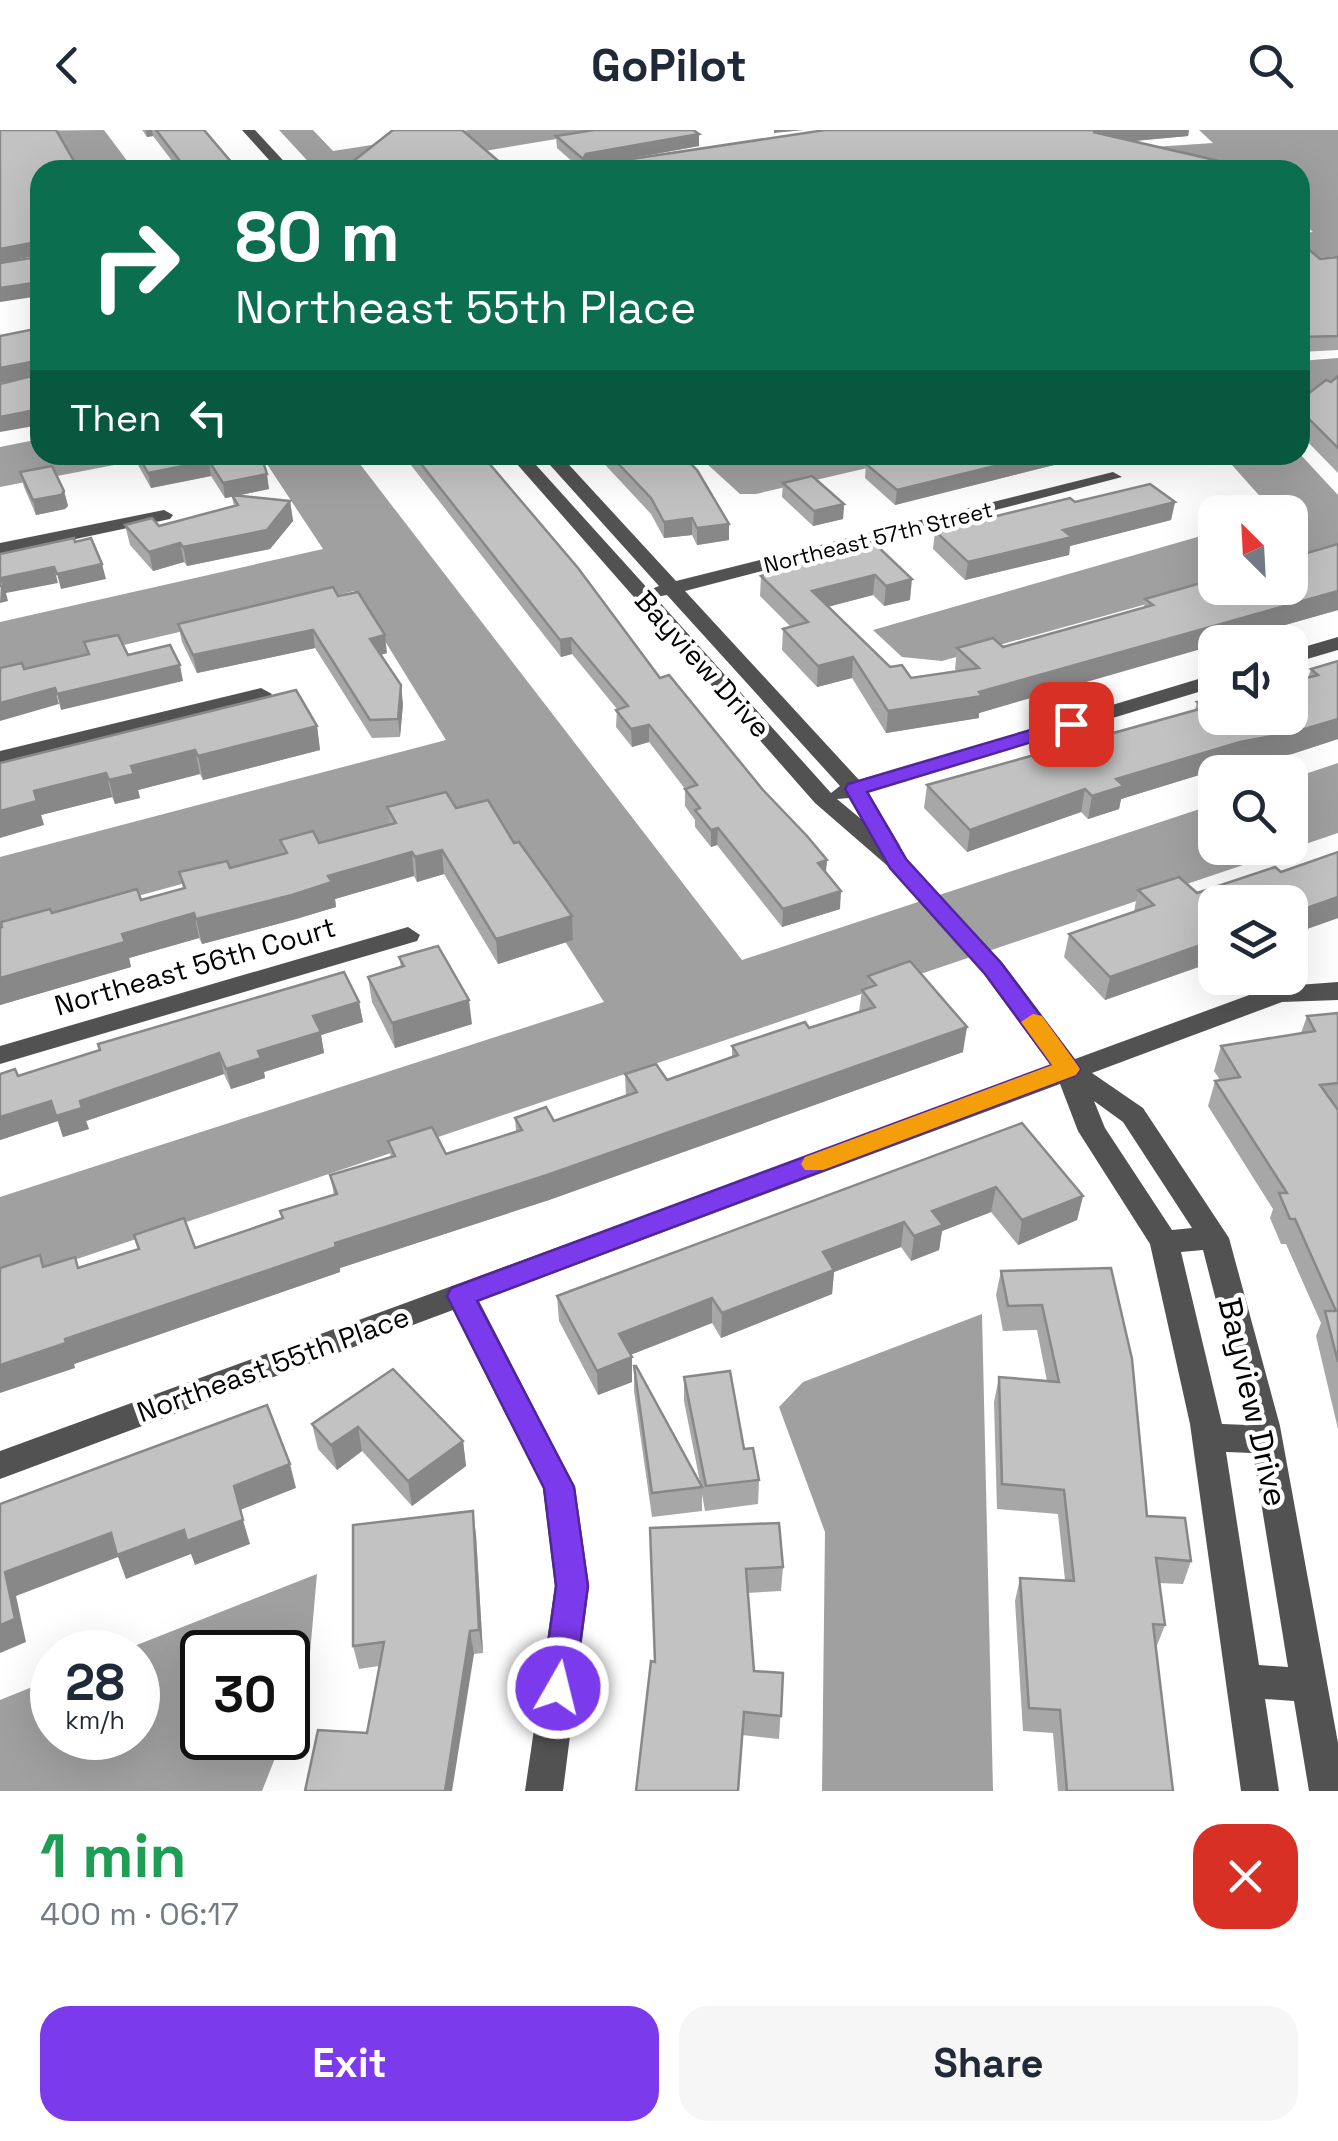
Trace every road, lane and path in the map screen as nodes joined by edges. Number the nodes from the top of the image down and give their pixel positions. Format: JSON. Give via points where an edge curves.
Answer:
{"nodes":[{"id":1,"x":251,"y":133,"type":"edge"},
{"id":2,"x":234,"y":140,"type":"dead end"},
{"id":3,"x":276,"y":160,"type":"edge"},
{"id":4,"x":527,"y":465,"type":"edge"},
{"id":5,"x":559,"y":465,"type":"edge"},
{"id":6,"x":1113,"y":478,"type":"dead end"},
{"id":7,"x":590,"y":500,"type":"junction"},
{"id":8,"x":563,"y":506,"type":"junction"},
{"id":9,"x":164,"y":515,"type":"dead end"},
{"id":10,"x":0,"y":549,"type":"edge"},
{"id":11,"x":671,"y":589,"type":"junction"},
{"id":12,"x":642,"y":596,"type":"junction"},
{"id":13,"x":1338,"y":644,"type":"edge"},
{"id":14,"x":1308,"y":653,"type":"edge"},
{"id":15,"x":758,"y":684,"type":"junction"},
{"id":16,"x":1198,"y":685,"type":"edge"},
{"id":17,"x":728,"y":692,"type":"junction"},
{"id":18,"x":261,"y":694,"type":"edge"},
{"id":19,"x":0,"y":758,"type":"edge"},
{"id":20,"x":855,"y":789,"type":"junction"},
{"id":21,"x":823,"y":798,"type":"junction"},
{"id":22,"x":898,"y":863,"type":"junction"},
{"id":23,"x":408,"y":935,"type":"dead end"},
{"id":24,"x":1338,"y":992,"type":"edge"},
{"id":25,"x":0,"y":1055,"type":"edge"},
{"id":26,"x":1068,"y":1069,"type":"junction"},
{"id":27,"x":1214,"y":1238,"type":"junction"},
{"id":28,"x":1164,"y":1242,"type":"junction"},
{"id":29,"x":461,"y":1296,"type":"junction"},
{"id":30,"x":1207,"y":1437,"type":"junction"},
{"id":31,"x":1266,"y":1440,"type":"junction"},
{"id":32,"x":0,"y":1465,"type":"edge"},
{"id":33,"x":1244,"y":1681,"type":"junction"},
{"id":34,"x":1309,"y":1685,"type":"junction"},
{"id":35,"x":544,"y":1791,"type":"edge"},
{"id":36,"x":1260,"y":1791,"type":"edge"},
{"id":37,"x":1328,"y":1791,"type":"edge"}],
"edges":[{"from":1,"to":2,"type":"street"},
{"from":1,"to":3,"type":"street"},
{"from":4,"to":8,"type":"street","name":"Bayview Drive"},
{"from":5,"to":7,"type":"street","name":"Bayview Drive"},
{"from":6,"to":11,"type":"street","name":"Northeast 57th Street"},
{"from":7,"to":8,"type":"street"},
{"from":7,"to":11,"type":"street","name":"Bayview Drive"},
{"from":8,"to":12,"type":"street","name":"Bayview Drive"},
{"from":9,"to":10,"type":"street"},
{"from":11,"to":12,"type":"street","name":"Northeast 57th Street"},
{"from":11,"to":15,"type":"street","name":"Bayview Drive"},
{"from":12,"to":17,"type":"street","name":"Bayview Drive"},
{"from":13,"to":14,"type":"street"},
{"from":15,"to":17,"type":"street"},
{"from":15,"to":20,"type":"street","name":"Bayview Drive"},
{"from":16,"to":20,"type":"street"},
{"from":17,"to":21,"type":"street","name":"Bayview Drive"},
{"from":18,"to":19,"type":"street"},
{"from":20,"to":21,"type":"street"},
{"from":20,"to":22,"type":"street","name":"Bayview Drive"},
{"from":21,"to":22,"type":"street","name":"Bayview Drive"},
{"from":22,"to":26,"type":"street","name":"Bayview Drive","via":[[993,968]]},
{"from":23,"to":25,"type":"street","name":"Northeast 56th Court"},
{"from":24,"to":26,"type":"street","name":"Northeast 55th Place","via":[[1280,993]]},
{"from":26,"to":27,"type":"street","name":"Bayview Drive","via":[[1133,1115]]},
{"from":26,"to":28,"type":"street","name":"Bayview Drive","via":[[1092,1131]]},
{"from":26,"to":29,"type":"street","name":"Northeast 55th Place"},
{"from":27,"to":28,"type":"street"},
{"from":27,"to":31,"type":"street","name":"Bayview Drive"},
{"from":28,"to":30,"type":"street","name":"Bayview Drive"},
{"from":29,"to":32,"type":"street","name":"Northeast 55th Place"},
{"from":29,"to":35,"type":"street","via":[[559,1487],[572,1586]]},
{"from":30,"to":31,"type":"street"},
{"from":30,"to":33,"type":"street","name":"Bayview Drive"},
{"from":31,"to":34,"type":"street","name":"Bayview Drive"},
{"from":33,"to":34,"type":"street"},
{"from":33,"to":36,"type":"street","name":"Bayview Drive"},
{"from":34,"to":37,"type":"street","name":"Bayview Drive"}]}
